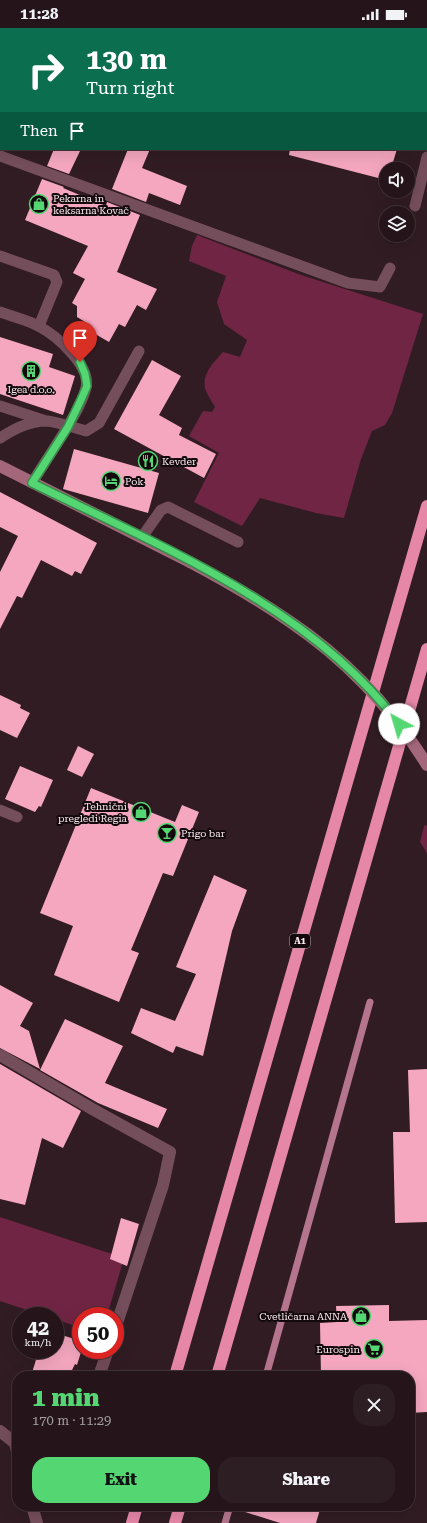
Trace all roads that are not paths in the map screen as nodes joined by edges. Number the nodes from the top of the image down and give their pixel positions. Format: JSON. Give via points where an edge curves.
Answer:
{"nodes":[{"id":1,"x":0,"y":156,"type":"edge"},
{"id":2,"x":427,"y":156,"type":"edge"},
{"id":3,"x":414,"y":206,"type":"dead end"},
{"id":4,"x":0,"y":256,"type":"edge"},
{"id":5,"x":390,"y":268,"type":"dead end"},
{"id":6,"x":0,"y":312,"type":"edge"},
{"id":7,"x":39,"y":326,"type":"junction"},
{"id":8,"x":139,"y":351,"type":"dead end"},
{"id":9,"x":0,"y":406,"type":"edge"},
{"id":10,"x":47,"y":421,"type":"junction"},
{"id":11,"x":68,"y":427,"type":"junction"},
{"id":12,"x":0,"y":438,"type":"edge"},
{"id":13,"x":0,"y":466,"type":"edge"},
{"id":14,"x":32,"y":483,"type":"junction"},
{"id":15,"x":427,"y":506,"type":"edge"},
{"id":16,"x":142,"y":537,"type":"junction"},
{"id":17,"x":238,"y":542,"type":"dead end"},
{"id":18,"x":427,"y":649,"type":"edge"},
{"id":19,"x":427,"y":764,"type":"edge"},
{"id":20,"x":0,"y":810,"type":"edge"},
{"id":21,"x":17,"y":817,"type":"dead end"},
{"id":22,"x":0,"y":1055,"type":"edge"},
{"id":23,"x":122,"y":1307,"type":"edge"},
{"id":24,"x":105,"y":1359,"type":"edge"},
{"id":25,"x":101,"y":1371,"type":"edge"},
{"id":26,"x":176,"y":1371,"type":"edge"},
{"id":27,"x":218,"y":1371,"type":"edge"},
{"id":28,"x":0,"y":1431,"type":"edge"},
{"id":29,"x":12,"y":1442,"type":"edge"},
{"id":30,"x":33,"y":1511,"type":"edge"},
{"id":31,"x":136,"y":1511,"type":"edge"},
{"id":32,"x":179,"y":1511,"type":"edge"},
{"id":33,"x":37,"y":1523,"type":"edge"},
{"id":34,"x":132,"y":1523,"type":"edge"},
{"id":35,"x":175,"y":1523,"type":"edge"}],
"edges":[{"from":1,"to":5,"type":"lane","via":[[348,283],[380,287]]},
{"from":2,"to":3,"type":"lane"},
{"from":4,"to":7,"type":"lane","via":[[54,275],[56,282]]},
{"from":6,"to":7,"type":"lane"},
{"from":7,"to":11,"type":"lane","via":[[55,337],[80,362],[85,374],[87,386]]},
{"from":8,"to":11,"type":"lane","via":[[99,423],[86,431]]},
{"from":9,"to":10,"type":"lane"},
{"from":10,"to":11,"type":"lane"},
{"from":10,"to":12,"type":"lane","via":[[29,424]]},
{"from":11,"to":14,"type":"lane"},
{"from":13,"to":14,"type":"main road"},
{"from":14,"to":16,"type":"main road"},
{"from":15,"to":26,"type":"highway","number":"A1"},
{"from":16,"to":17,"type":"lane","via":[[161,510],[168,507]]},
{"from":16,"to":19,"type":"main road","bridge":true,"via":[[245,592],[290,621],[329,651],[366,685],[391,713]]},
{"from":18,"to":27,"type":"highway"},
{"from":20,"to":21,"type":"lane"},
{"from":22,"to":23,"type":"street","via":[[170,1152],[163,1185]]},
{"from":24,"to":25,"type":"street"},
{"from":28,"to":29,"type":"street"},
{"from":30,"to":33,"type":"street"},
{"from":31,"to":34,"type":"highway"},
{"from":32,"to":35,"type":"highway"}]}
